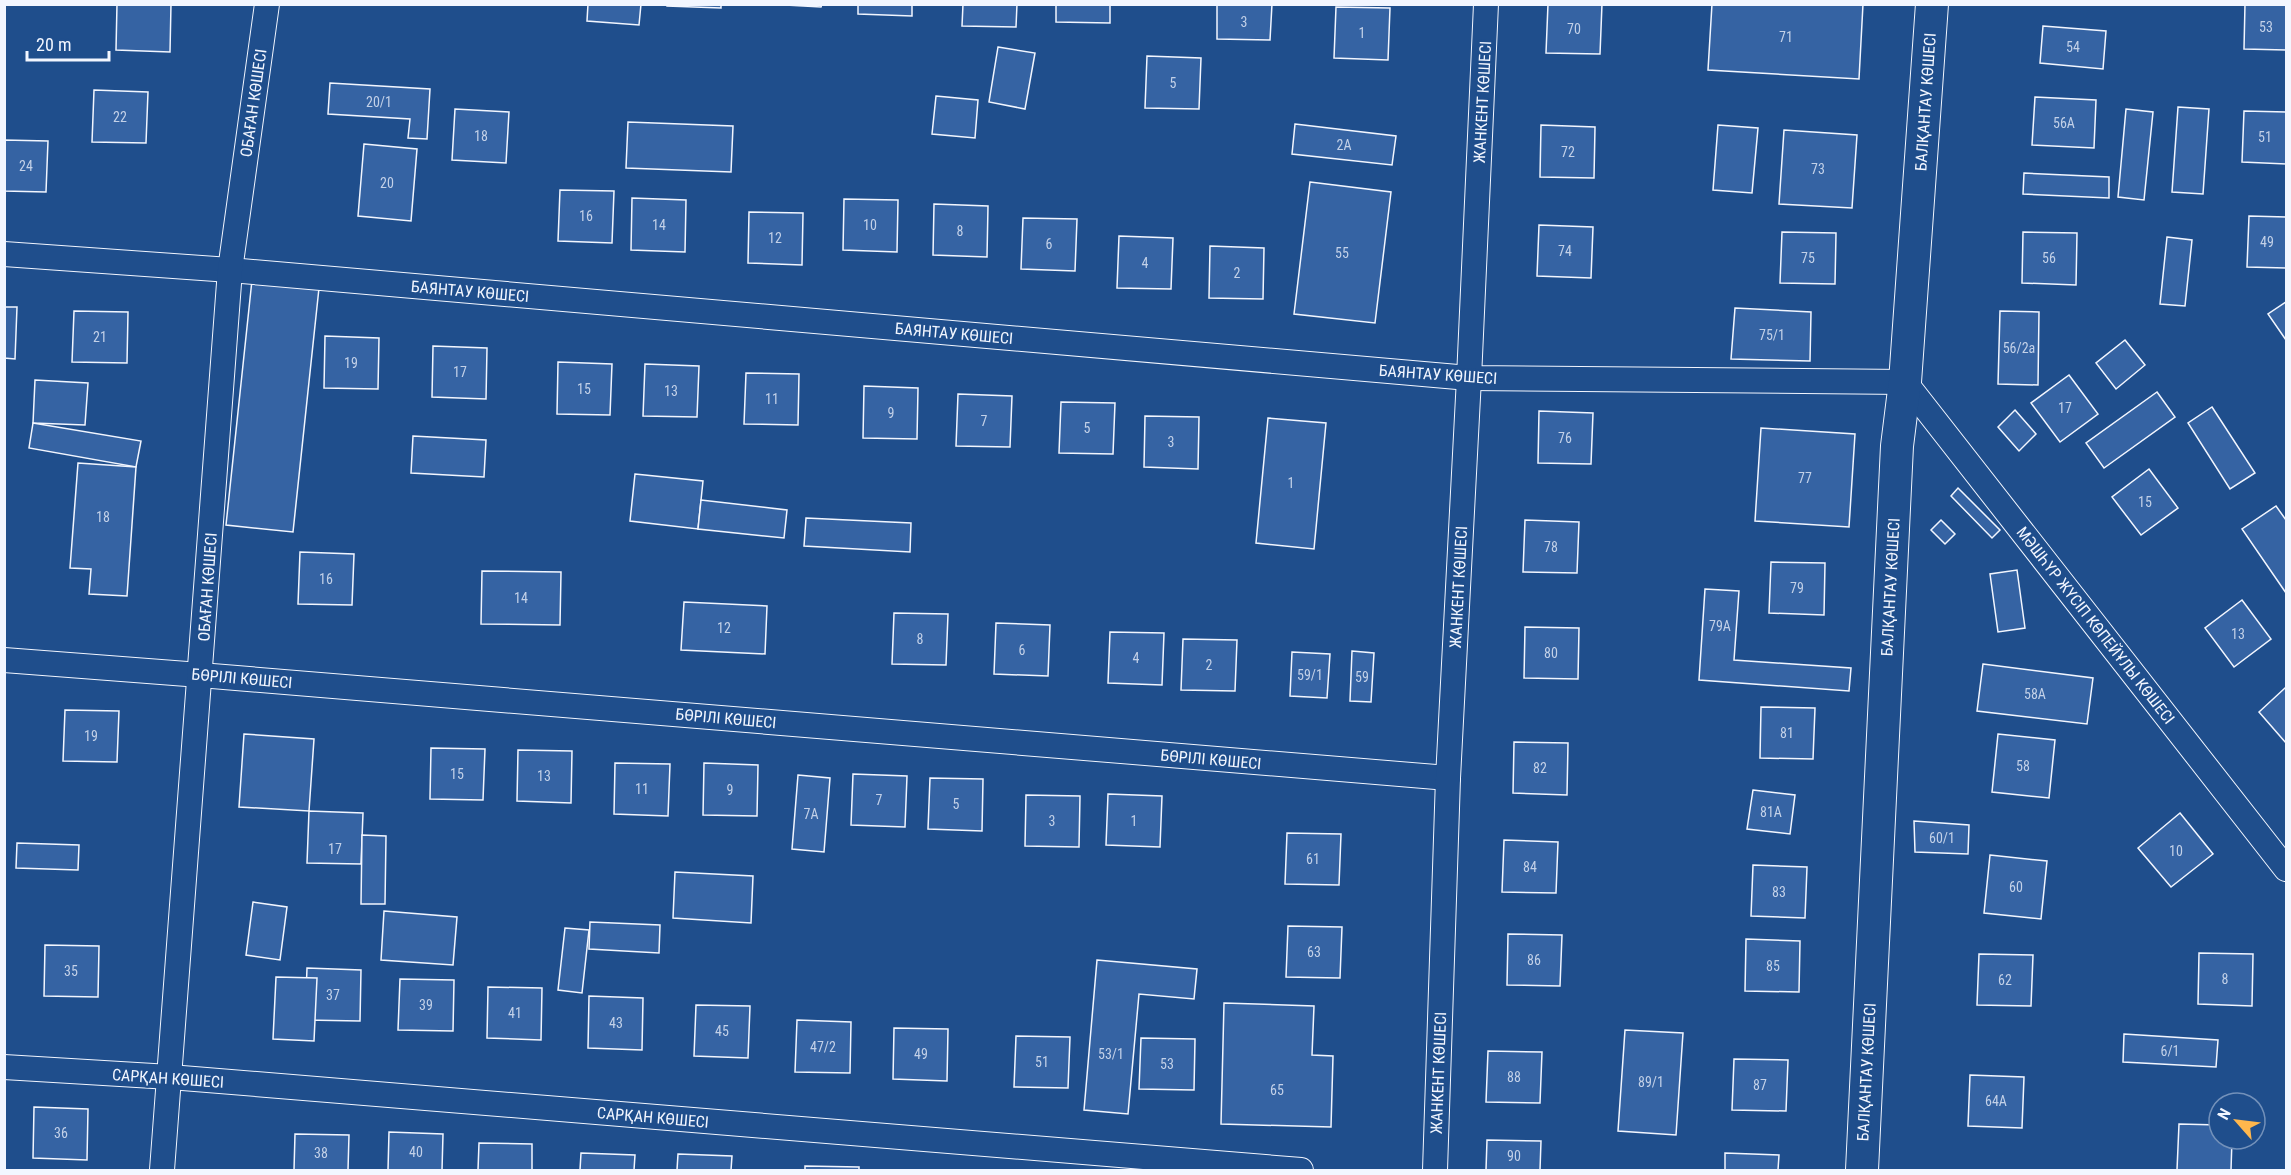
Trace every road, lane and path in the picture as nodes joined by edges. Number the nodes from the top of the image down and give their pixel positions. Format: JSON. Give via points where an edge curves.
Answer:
{"nodes":[{"id":1,"x":267,"y":4,"type":"edge"},
{"id":2,"x":1486,"y":4,"type":"edge"},
{"id":3,"x":1932,"y":4,"type":"edge"},
{"id":4,"x":4,"y":254,"type":"edge"},
{"id":5,"x":231,"y":270,"type":"junction"},
{"id":6,"x":1469,"y":378,"type":"junction"},
{"id":7,"x":1905,"y":381,"type":"junction"},
{"id":8,"x":4,"y":660,"type":"edge"},
{"id":9,"x":200,"y":675,"type":"junction"},
{"id":10,"x":1448,"y":778,"type":"junction"},
{"id":11,"x":2286,"y":869,"type":"edge"},
{"id":12,"x":4,"y":1067,"type":"edge"},
{"id":13,"x":170,"y":1077,"type":"junction"},
{"id":14,"x":162,"y":1170,"type":"edge"},
{"id":15,"x":1301,"y":1170,"type":"edge"},
{"id":16,"x":1435,"y":1170,"type":"edge"},
{"id":17,"x":1862,"y":1170,"type":"edge"}],
"edges":[{"from":1,"to":5,"type":"street","name":"ОБАҒАН КӨШЕСІ"},
{"from":2,"to":6,"type":"street","name":"ЖАНКЕНТ КӨШЕСІ"},
{"from":3,"to":7,"type":"street","name":"БАЛҚАНТАУ КӨШЕСІ"},
{"from":4,"to":5,"type":"street","name":"БАЯНТАУ КӨШЕСІ"},
{"from":5,"to":6,"type":"street","name":"БАЯНТАУ КӨШЕСІ"},
{"from":5,"to":9,"type":"street","name":"ОБАҒАН КӨШЕСІ"},
{"from":6,"to":7,"type":"street","name":"БАЯНТАУ КӨШЕСІ"},
{"from":6,"to":10,"type":"street","name":"ЖАНКЕНТ КӨШЕСІ"},
{"from":7,"to":11,"type":"street","name":"МӘШҺҮР ЖҮСІП КӨПЕЙҰЛЫ КӨШЕСІ"},
{"from":7,"to":17,"type":"street","name":"БАЛҚАНТАУ КӨШЕСІ","via":[[1897,446]]},
{"from":8,"to":9,"type":"street","name":"БӨРІЛІ КӨШЕСІ"},
{"from":9,"to":10,"type":"street","name":"БӨРІЛІ КӨШЕСІ"},
{"from":9,"to":13,"type":"street","name":"ОБАҒАН КӨШЕСІ"},
{"from":10,"to":16,"type":"street","name":"ЖАНКЕНТ КӨШЕСІ"},
{"from":12,"to":13,"type":"street","name":"САРҚАН КӨШЕСІ"},
{"from":13,"to":14,"type":"street","name":"ОБАҒАН КӨШЕСІ"},
{"from":13,"to":15,"type":"street","name":"САРҚАН КӨШЕСІ"}]}
